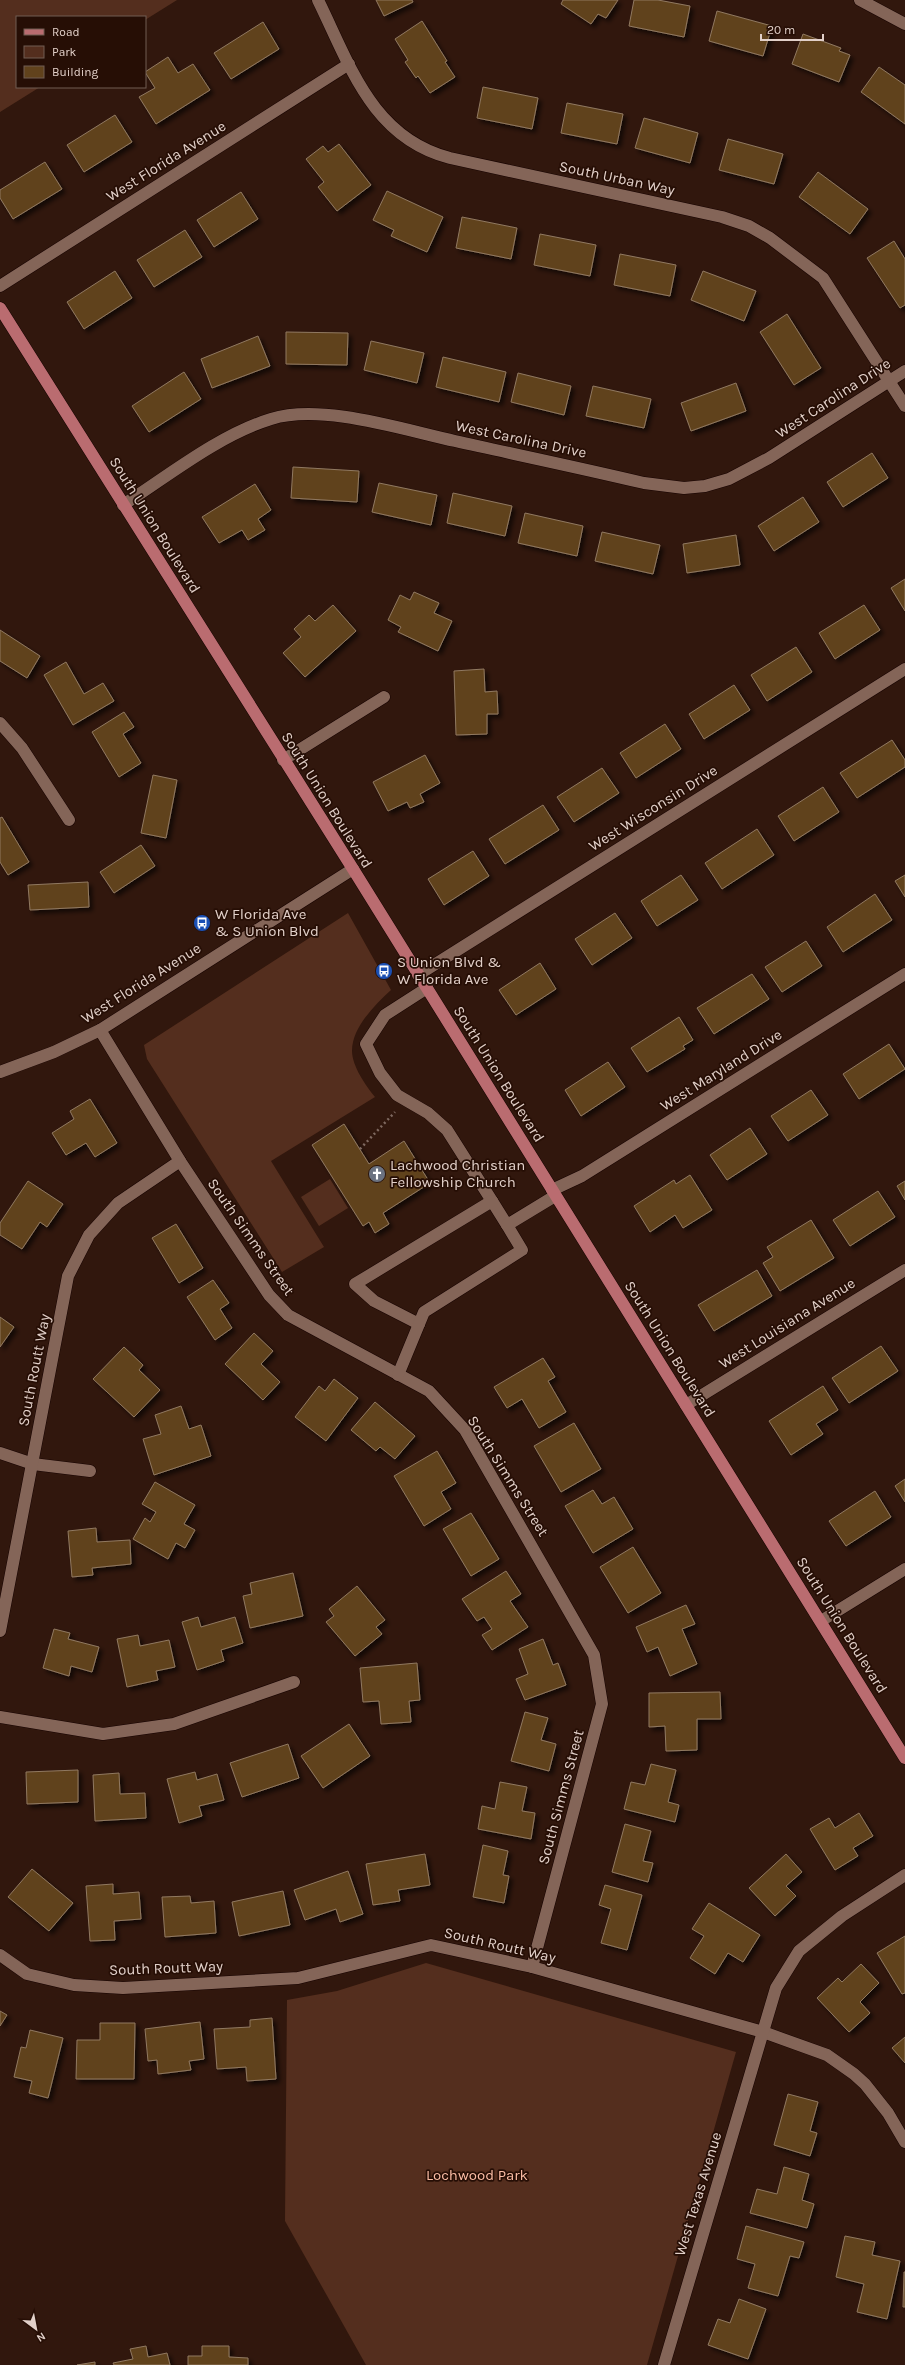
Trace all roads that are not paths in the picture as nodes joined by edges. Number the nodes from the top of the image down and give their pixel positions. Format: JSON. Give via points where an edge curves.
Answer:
{"nodes":[{"id":1,"x":318,"y":0,"type":"edge"},
{"id":2,"x":860,"y":0,"type":"edge"},
{"id":3,"x":905,"y":24,"type":"edge"},
{"id":4,"x":349,"y":64,"type":"junction"},
{"id":5,"x":0,"y":286,"type":"edge"},
{"id":6,"x":0,"y":308,"type":"edge"},
{"id":7,"x":905,"y":371,"type":"edge"},
{"id":8,"x":889,"y":381,"type":"junction"},
{"id":9,"x":905,"y":406,"type":"edge"},
{"id":10,"x":123,"y":505,"type":"junction"},
{"id":11,"x":905,"y":669,"type":"edge"},
{"id":12,"x":384,"y":697,"type":"dead end"},
{"id":13,"x":0,"y":723,"type":"edge"},
{"id":14,"x":283,"y":760,"type":"junction"},
{"id":15,"x":69,"y":820,"type":"dead end"},
{"id":16,"x":352,"y":869,"type":"junction"},
{"id":17,"x":905,"y":974,"type":"edge"},
{"id":18,"x":418,"y":975,"type":"junction"},
{"id":19,"x":427,"y":988,"type":"junction"},
{"id":20,"x":100,"y":1030,"type":"junction"},
{"id":21,"x":0,"y":1072,"type":"edge"},
{"id":22,"x":180,"y":1161,"type":"junction"},
{"id":23,"x":554,"y":1193,"type":"junction"},
{"id":24,"x":492,"y":1202,"type":"junction"},
{"id":25,"x":507,"y":1225,"type":"junction"},
{"id":26,"x":905,"y":1270,"type":"edge"},
{"id":27,"x":419,"y":1324,"type":"junction"},
{"id":28,"x":398,"y":1375,"type":"junction"},
{"id":29,"x":686,"y":1405,"type":"junction"},
{"id":30,"x":0,"y":1453,"type":"edge"},
{"id":31,"x":33,"y":1464,"type":"junction"},
{"id":32,"x":90,"y":1471,"type":"dead end"},
{"id":33,"x":905,"y":1569,"type":"edge"},
{"id":34,"x":821,"y":1621,"type":"junction"},
{"id":35,"x":0,"y":1630,"type":"edge"},
{"id":36,"x":294,"y":1682,"type":"dead end"},
{"id":37,"x":0,"y":1717,"type":"edge"},
{"id":38,"x":905,"y":1758,"type":"edge"},
{"id":39,"x":905,"y":1875,"type":"edge"},
{"id":40,"x":0,"y":1955,"type":"edge"},
{"id":41,"x":532,"y":1967,"type":"junction"},
{"id":42,"x":764,"y":2032,"type":"junction"},
{"id":43,"x":905,"y":2142,"type":"edge"},
{"id":44,"x":664,"y":2365,"type":"edge"}],
"edges":[{"from":1,"to":4,"type":"street","name":"South Urban Way"},
{"from":2,"to":3,"type":"street"},
{"from":4,"to":5,"type":"street","name":"West Florida Avenue"},
{"from":4,"to":8,"type":"street","name":"South Urban Way","via":[[383,119],[399,134],[430,153],[722,217],[749,226],[770,238],[823,278]]},
{"from":6,"to":10,"type":"main road","name":"South Union Boulevard"},
{"from":7,"to":8,"type":"street","name":"West Carolina Drive"},
{"from":8,"to":9,"type":"street","name":"South Urban Way"},
{"from":8,"to":10,"type":"street","name":"West Carolina Drive","via":[[769,458],[729,479],[705,486],[684,488],[644,483],[369,422],[312,413],[272,418],[251,427],[205,452]]},
{"from":10,"to":14,"type":"main road","name":"South Union Boulevard"},
{"from":11,"to":18,"type":"street","name":"West Wisconsin Drive"},
{"from":12,"to":14,"type":"street"},
{"from":13,"to":15,"type":"street","via":[[22,748]]},
{"from":14,"to":16,"type":"main road","name":"South Union Boulevard"},
{"from":16,"to":18,"type":"main road","name":"South Union Boulevard"},
{"from":16,"to":20,"type":"street","name":"West Florida Avenue"},
{"from":17,"to":23,"type":"street","name":"West Maryland Drive"},
{"from":18,"to":19,"type":"main road","name":"South Union Boulevard"},
{"from":19,"to":23,"type":"main road","name":"South Union Boulevard"},
{"from":19,"to":24,"type":"street","via":[[385,1015],[366,1044],[380,1073],[398,1095],[428,1113],[447,1130]]},
{"from":20,"to":21,"type":"street","name":"West Florida Avenue","via":[[54,1052]]},
{"from":20,"to":22,"type":"street","name":"South Simms Street"},
{"from":22,"to":28,"type":"street","name":"South Simms Street","via":[[268,1295],[288,1316]]},
{"from":22,"to":31,"type":"street","name":"South Routt Way","via":[[118,1203],[89,1235],[68,1276]]},
{"from":23,"to":25,"type":"street","name":"West Maryland Drive"},
{"from":23,"to":29,"type":"main road","name":"South Union Boulevard"},
{"from":24,"to":25,"type":"street"},
{"from":24,"to":27,"type":"street","via":[[355,1284],[374,1301]]},
{"from":25,"to":27,"type":"street","via":[[522,1250],[424,1312]]},
{"from":26,"to":29,"type":"street","name":"West Louisiana Avenue"},
{"from":27,"to":28,"type":"street"},
{"from":28,"to":41,"type":"street","name":"South Simms Street","via":[[429,1391],[465,1430],[594,1655],[602,1704]]},
{"from":29,"to":34,"type":"main road","name":"South Union Boulevard"},
{"from":30,"to":31,"type":"street"},
{"from":31,"to":32,"type":"street"},
{"from":31,"to":35,"type":"street","name":"South Routt Way"},
{"from":33,"to":34,"type":"street"},
{"from":34,"to":38,"type":"main road","name":"South Union Boulevard"},
{"from":36,"to":37,"type":"street","via":[[174,1724],[103,1734]]},
{"from":39,"to":42,"type":"street","name":"West Texas Avenue","via":[[842,1916],[799,1951],[776,1988]]},
{"from":40,"to":41,"type":"street","name":"South Routt Way","via":[[27,1974],[74,1985],[124,1988],[298,1978],[431,1945]]},
{"from":41,"to":42,"type":"street","name":"South Routt Way"},
{"from":42,"to":43,"type":"street","name":"South Routt Way","via":[[826,2055],[854,2074],[888,2113]]},
{"from":42,"to":44,"type":"street","name":"West Texas Avenue"}]}
